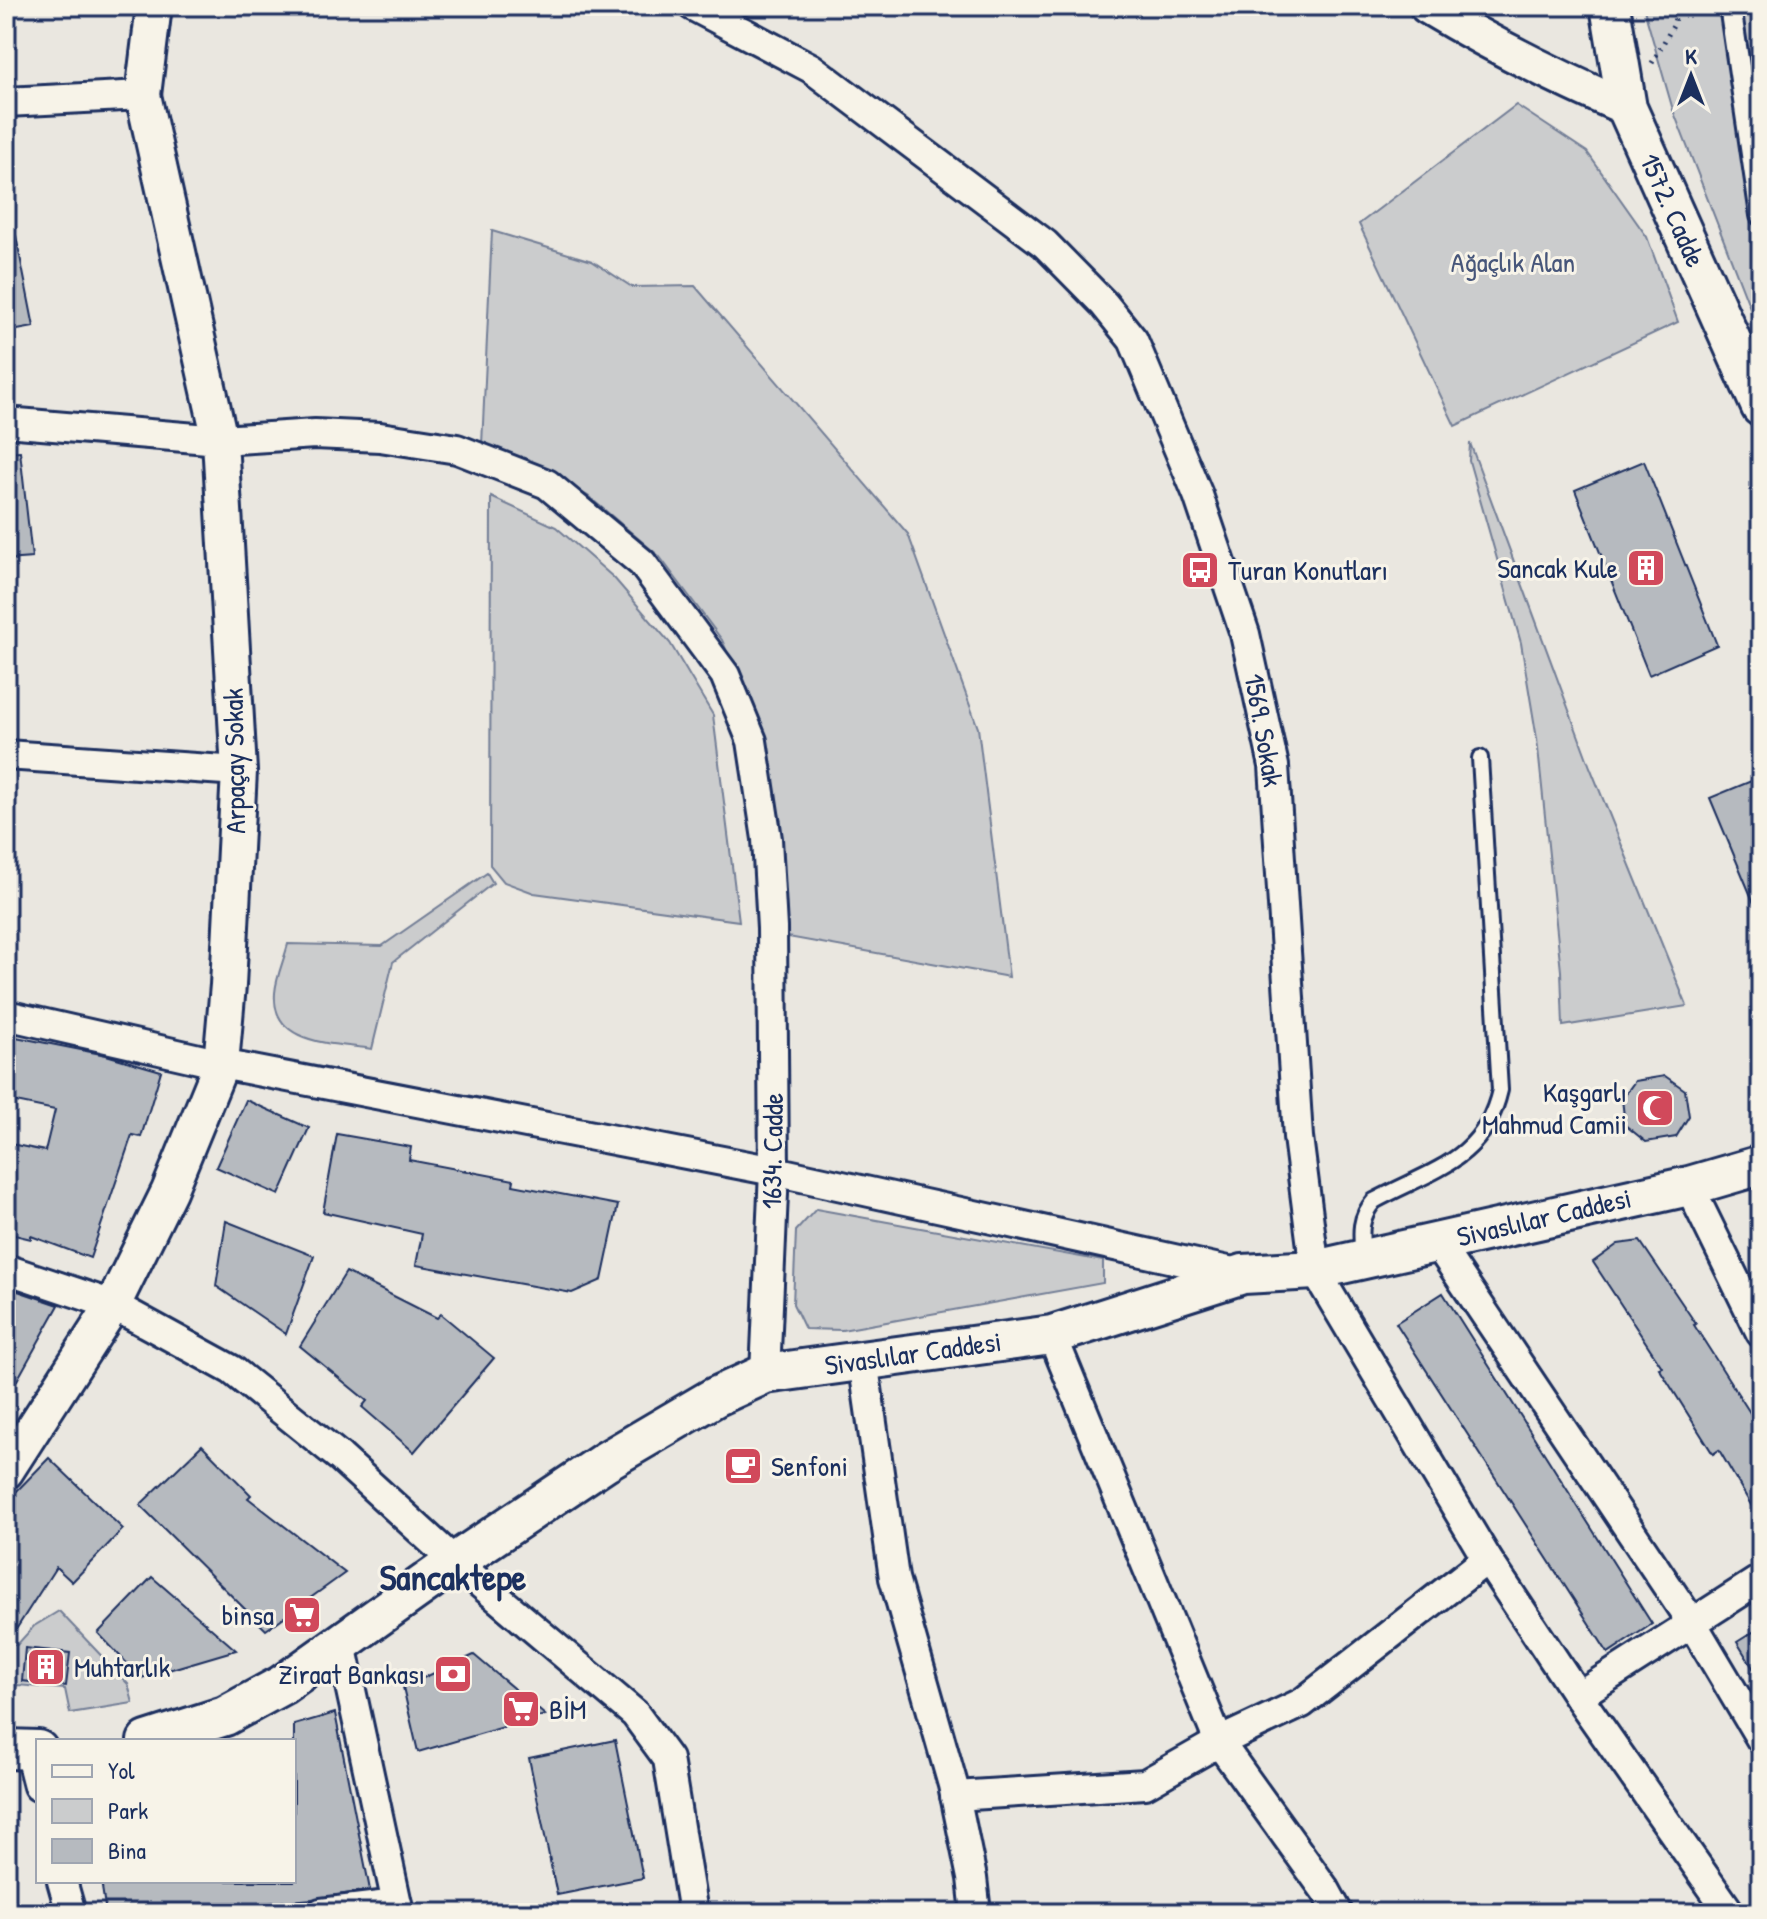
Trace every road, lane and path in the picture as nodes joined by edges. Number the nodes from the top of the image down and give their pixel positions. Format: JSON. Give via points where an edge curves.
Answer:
{"nodes":[{"id":1,"x":154,"y":6,"type":"edge"},
{"id":2,"x":693,"y":6,"type":"edge"},
{"id":3,"x":1427,"y":6,"type":"edge"},
{"id":4,"x":1610,"y":6,"type":"edge"},
{"id":5,"x":1678,"y":6,"type":"edge"},
{"id":6,"x":1730,"y":6,"type":"edge"},
{"id":7,"x":143,"y":95,"type":"junction"},
{"id":8,"x":6,"y":102,"type":"edge"},
{"id":9,"x":1627,"y":108,"type":"junction"},
{"id":10,"x":1761,"y":215,"type":"edge"},
{"id":11,"x":1761,"y":407,"type":"edge"},
{"id":12,"x":6,"y":422,"type":"edge"},
{"id":13,"x":220,"y":440,"type":"junction"},
{"id":14,"x":6,"y":755,"type":"edge"},
{"id":15,"x":1480,"y":758,"type":"dead end"},
{"id":16,"x":239,"y":771,"type":"junction"},
{"id":17,"x":6,"y":1015,"type":"edge"},
{"id":18,"x":221,"y":1064,"type":"junction"},
{"id":19,"x":1761,"y":1165,"type":"edge"},
{"id":20,"x":774,"y":1171,"type":"junction"},
{"id":21,"x":1689,"y":1186,"type":"junction"},
{"id":22,"x":1436,"y":1241,"type":"junction"},
{"id":23,"x":1363,"y":1258,"type":"junction"},
{"id":24,"x":6,"y":1269,"type":"edge"},
{"id":25,"x":1315,"y":1270,"type":"junction"},
{"id":26,"x":1243,"y":1274,"type":"junction"},
{"id":27,"x":113,"y":1305,"type":"junction"},
{"id":28,"x":1761,"y":1333,"type":"edge"},
{"id":29,"x":1052,"y":1335,"type":"junction"},
{"id":30,"x":863,"y":1360,"type":"junction"},
{"id":31,"x":765,"y":1374,"type":"junction"},
{"id":32,"x":6,"y":1471,"type":"edge"},
{"id":33,"x":1487,"y":1559,"type":"junction"},
{"id":34,"x":455,"y":1562,"type":"junction"},
{"id":35,"x":1761,"y":1579,"type":"edge"},
{"id":36,"x":1692,"y":1623,"type":"junction"},
{"id":37,"x":341,"y":1644,"type":"junction"},
{"id":38,"x":1578,"y":1696,"type":"junction"},
{"id":39,"x":153,"y":1739,"type":"edge"},
{"id":40,"x":1761,"y":1739,"type":"edge"},
{"id":41,"x":1219,"y":1742,"type":"junction"},
{"id":42,"x":955,"y":1796,"type":"junction"},
{"id":43,"x":63,"y":1883,"type":"edge"},
{"id":44,"x":398,"y":1908,"type":"edge"},
{"id":45,"x":71,"y":1913,"type":"edge"},
{"id":46,"x":321,"y":1913,"type":"edge"},
{"id":47,"x":693,"y":1913,"type":"edge"},
{"id":48,"x":976,"y":1913,"type":"edge"},
{"id":49,"x":1338,"y":1913,"type":"edge"},
{"id":50,"x":1730,"y":1913,"type":"edge"}],
"edges":[{"from":1,"to":7,"type":"street","name":"Arpaçay Sokak"},
{"from":2,"to":25,"type":"street","name":"1569. Sokak","via":[[811,68],[1045,244],[1133,340],[1198,495],[1245,634],[1274,766],[1298,1137]]},
{"from":3,"to":9,"type":"street","via":[[1542,70]]},
{"from":4,"to":9,"type":"main road","name":"1572. Cadde"},
{"from":5,"to":9,"type":"path","via":[[1673,26]]},
{"from":6,"to":10,"type":"street"},
{"from":7,"to":8,"type":"street"},
{"from":7,"to":13,"type":"street","name":"Arpaçay Sokak"},
{"from":9,"to":11,"type":"main road","name":"1572. Cadde"},
{"from":12,"to":13,"type":"street","name":"1634. Cadde"},
{"from":13,"to":16,"type":"street","name":"Arpaçay Sokak"},
{"from":13,"to":20,"type":"street","name":"1634. Cadde","via":[[315,434],[457,449],[547,484],[642,563],[725,675],[752,741],[767,839],[772,928]]},
{"from":14,"to":16,"type":"street"},
{"from":15,"to":23,"type":"lane","via":[[1501,1073],[1497,1105],[1469,1150],[1366,1209],[1361,1225]]},
{"from":16,"to":18,"type":"street","name":"Arpaçay Sokak"},
{"from":17,"to":18,"type":"street"},
{"from":18,"to":20,"type":"street"},
{"from":18,"to":27,"type":"street","name":"Arpaçay Sokak","via":[[169,1191]]},
{"from":19,"to":21,"type":"main road","name":"Sivaslılar Caddesi"},
{"from":20,"to":26,"type":"street"},
{"from":20,"to":31,"type":"street","name":"1634. Cadde"},
{"from":21,"to":22,"type":"main road","name":"Sivaslılar Caddesi"},
{"from":21,"to":28,"type":"street"},
{"from":22,"to":23,"type":"main road","name":"Sivaslılar Caddesi"},
{"from":22,"to":36,"type":"street"},
{"from":23,"to":25,"type":"main road","name":"Sivaslılar Caddesi"},
{"from":24,"to":27,"type":"street"},
{"from":25,"to":26,"type":"main road","name":"Sivaslılar Caddesi"},
{"from":25,"to":33,"type":"street"},
{"from":26,"to":29,"type":"main road","name":"Sivaslılar Caddesi"},
{"from":27,"to":32,"type":"street","name":"Arpaçay Sokak"},
{"from":27,"to":34,"type":"street","via":[[232,1370],[340,1457]]},
{"from":29,"to":30,"type":"main road","name":"Sivaslılar Caddesi"},
{"from":29,"to":41,"type":"street"},
{"from":30,"to":31,"type":"main road","name":"Sivaslılar Caddesi"},
{"from":30,"to":42,"type":"street","via":[[894,1578]]},
{"from":31,"to":34,"type":"main road","name":"Sivaslılar Caddesi","via":[[606,1461]]},
{"from":33,"to":38,"type":"street"},
{"from":33,"to":41,"type":"street","via":[[1302,1703]]},
{"from":34,"to":37,"type":"main road","name":"Sivaslılar Caddesi"},
{"from":34,"to":47,"type":"street","via":[[635,1714],[668,1759]]},
{"from":35,"to":36,"type":"street"},
{"from":36,"to":38,"type":"street"},
{"from":36,"to":40,"type":"street"},
{"from":37,"to":39,"type":"main road","name":"Sivaslılar Caddesi","via":[[225,1716]]},
{"from":37,"to":44,"type":"street"},
{"from":38,"to":50,"type":"street"},
{"from":41,"to":42,"type":"street","via":[[1145,1784]]},
{"from":41,"to":49,"type":"street"},
{"from":42,"to":48,"type":"street"},
{"from":43,"to":45,"type":"street"},
{"from":44,"to":46,"type":"street"}]}
